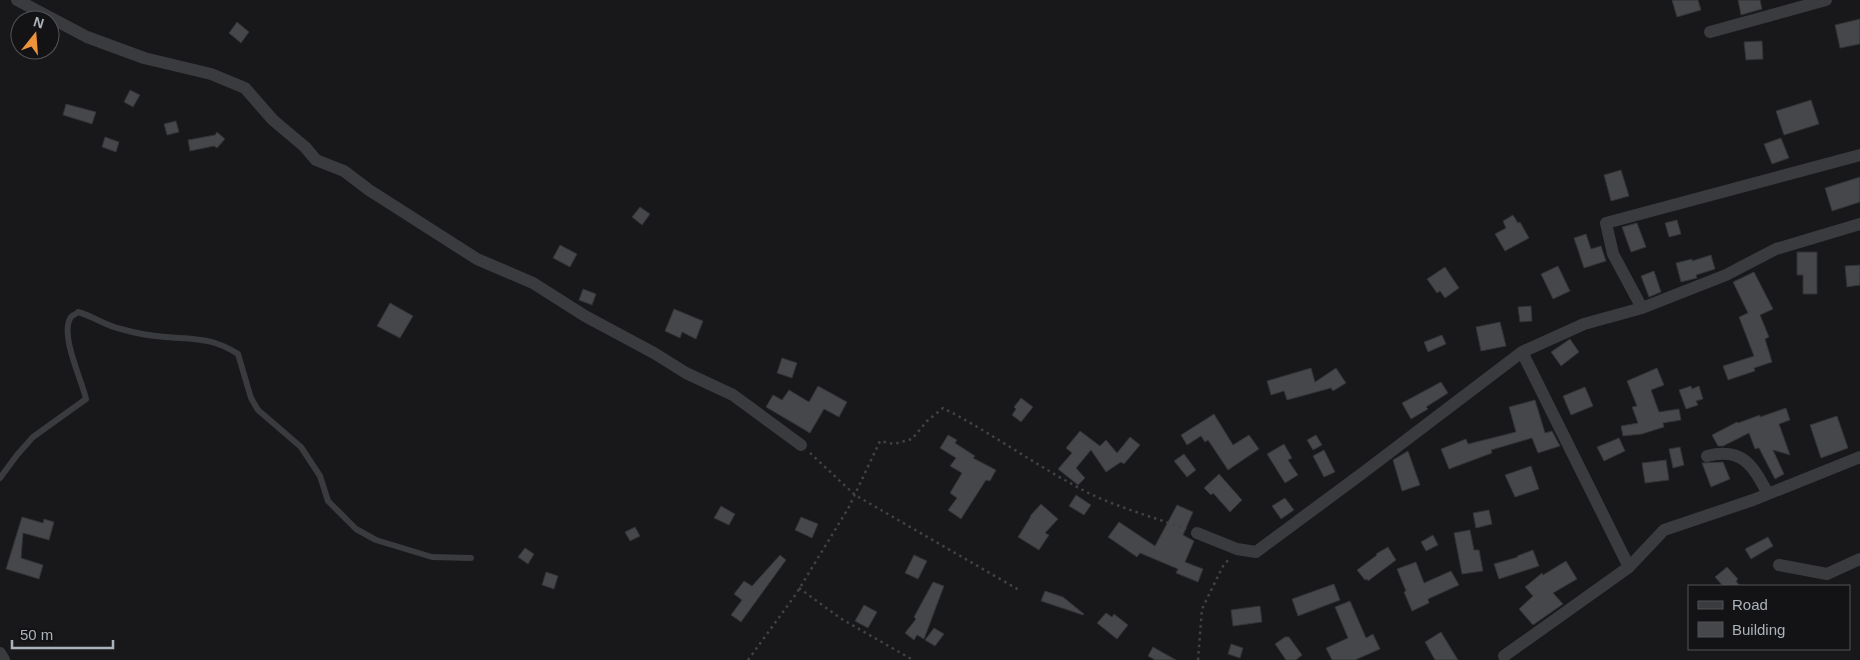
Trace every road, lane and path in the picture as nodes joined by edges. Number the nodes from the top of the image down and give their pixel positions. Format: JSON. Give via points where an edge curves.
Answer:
{"nodes":[{"id":1,"x":17,"y":0,"type":"edge"},
{"id":2,"x":1826,"y":0,"type":"edge"},
{"id":3,"x":1710,"y":32,"type":"dead end"},
{"id":4,"x":1860,"y":155,"type":"edge"},
{"id":5,"x":1860,"y":224,"type":"edge"},
{"id":6,"x":1642,"y":308,"type":"junction"},
{"id":7,"x":1522,"y":352,"type":"junction"},
{"id":8,"x":801,"y":445,"type":"joint"},
{"id":9,"x":1707,"y":456,"type":"dead end"},
{"id":10,"x":1860,"y":457,"type":"edge"},
{"id":11,"x":0,"y":478,"type":"edge"},
{"id":12,"x":1768,"y":494,"type":"junction"},
{"id":13,"x":855,"y":495,"type":"junction"},
{"id":14,"x":1197,"y":533,"type":"joint"},
{"id":15,"x":1237,"y":549,"type":"junction"},
{"id":16,"x":471,"y":558,"type":"dead end"},
{"id":17,"x":1860,"y":558,"type":"edge"},
{"id":18,"x":1779,"y":565,"type":"dead end"},
{"id":19,"x":1630,"y":567,"type":"junction"},
{"id":20,"x":799,"y":588,"type":"junction"},
{"id":21,"x":1019,"y":590,"type":"dead end"},
{"id":22,"x":0,"y":653,"type":"edge"},
{"id":23,"x":1504,"y":656,"type":"dead end"},
{"id":24,"x":4,"y":660,"type":"edge"},
{"id":25,"x":748,"y":660,"type":"edge"},
{"id":26,"x":913,"y":660,"type":"edge"},
{"id":27,"x":1198,"y":660,"type":"edge"}],
"edges":[{"from":1,"to":8,"type":"street","via":[[87,37],[144,58],[211,74],[245,88],[273,120],[316,160],[344,171],[477,259],[534,283],[686,373],[733,395]]},
{"from":2,"to":3,"type":"street"},
{"from":4,"to":6,"type":"street","via":[[1606,223],[1613,254]]},
{"from":5,"to":6,"type":"street","via":[[1776,249],[1726,275]]},
{"from":6,"to":7,"type":"street","via":[[1584,324]]},
{"from":7,"to":15,"type":"street","via":[[1256,552]]},
{"from":7,"to":19,"type":"street"},
{"from":8,"to":13,"type":"path"},
{"from":9,"to":12,"type":"street","via":[[1721,452],[1741,457],[1755,469]]},
{"from":10,"to":12,"type":"street"},
{"from":11,"to":16,"type":"lane","via":[[33,437],[86,399],[68,330],[71,318],[78,312],[118,329],[155,336],[200,338],[226,346],[238,354],[251,398],[258,410],[301,447],[320,476],[328,501],[356,529],[376,540],[432,557]]},
{"from":12,"to":19,"type":"street","via":[[1664,530]]},
{"from":13,"to":14,"type":"path","via":[[880,441],[894,444],[912,440],[943,408],[1094,496]]},
{"from":13,"to":20,"type":"path"},
{"from":13,"to":21,"type":"path"},
{"from":14,"to":15,"type":"street"},
{"from":15,"to":27,"type":"path","via":[[1223,566],[1202,609]]},
{"from":17,"to":18,"type":"street","via":[[1827,574]]},
{"from":19,"to":23,"type":"street"},
{"from":20,"to":25,"type":"path"},
{"from":20,"to":26,"type":"path","via":[[840,618]]},
{"from":22,"to":24,"type":"street"}]}
